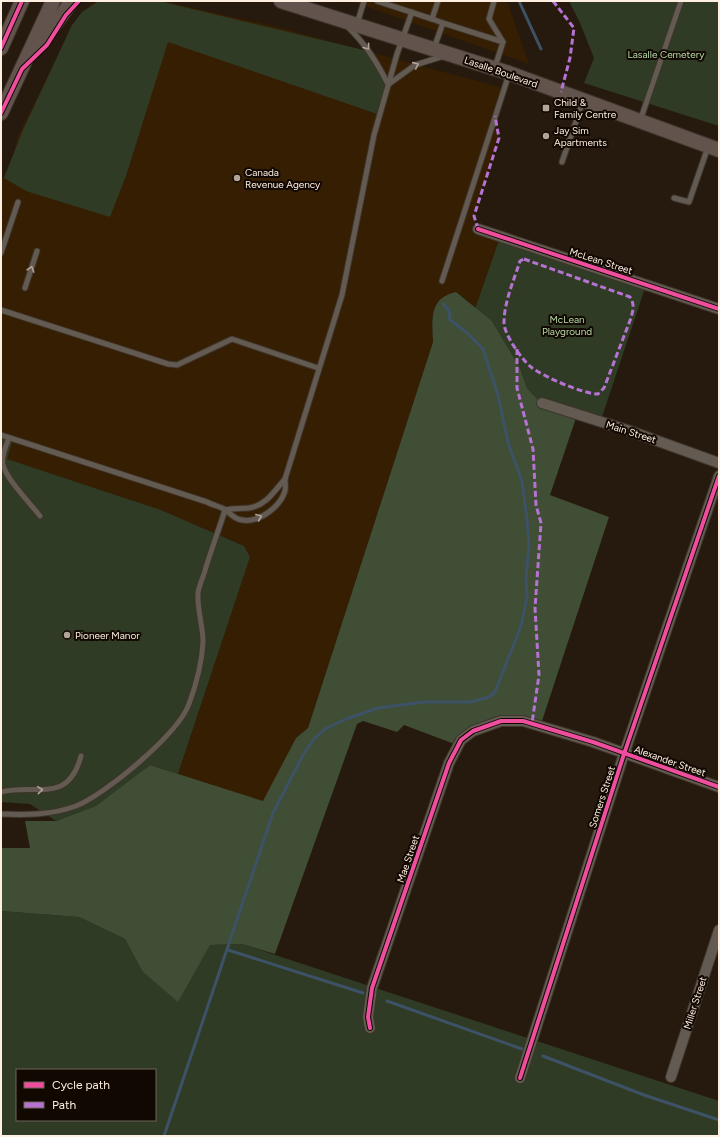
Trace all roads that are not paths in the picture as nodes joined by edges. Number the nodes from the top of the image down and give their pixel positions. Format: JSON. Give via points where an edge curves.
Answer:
{"nodes":[{"id":1,"x":22,"y":1,"type":"edge"},
{"id":2,"x":53,"y":1,"type":"edge"},
{"id":3,"x":72,"y":1,"type":"edge"},
{"id":4,"x":281,"y":1,"type":"edge"},
{"id":5,"x":364,"y":1,"type":"edge"},
{"id":6,"x":378,"y":1,"type":"edge"},
{"id":7,"x":438,"y":1,"type":"edge"},
{"id":8,"x":494,"y":1,"type":"edge"},
{"id":9,"x":681,"y":1,"type":"edge"},
{"id":10,"x":412,"y":12,"type":"junction"},
{"id":11,"x":340,"y":19,"type":"junction"},
{"id":12,"x":432,"y":19,"type":"junction"},
{"id":13,"x":443,"y":23,"type":"junction"},
{"id":14,"x":356,"y":24,"type":"junction"},
{"id":15,"x":403,"y":39,"type":"junction"},
{"id":16,"x":503,"y":42,"type":"junction"},
{"id":17,"x":1,"y":48,"type":"edge"},
{"id":18,"x":434,"y":49,"type":"junction"},
{"id":19,"x":449,"y":54,"type":"junction"},
{"id":20,"x":494,"y":68,"type":"junction"},
{"id":21,"x":22,"y":69,"type":"junction"},
{"id":22,"x":509,"y":73,"type":"junction"},
{"id":23,"x":388,"y":84,"type":"junction"},
{"id":24,"x":583,"y":101,"type":"junction"},
{"id":25,"x":1,"y":113,"type":"edge"},
{"id":26,"x":640,"y":122,"type":"junction"},
{"id":27,"x":714,"y":148,"type":"edge"},
{"id":28,"x":562,"y":162,"type":"dead end"},
{"id":29,"x":674,"y":198,"type":"dead end"},
{"id":30,"x":18,"y":202,"type":"dead end"},
{"id":31,"x":478,"y":228,"type":"dead end"},
{"id":32,"x":37,"y":251,"type":"dead end"},
{"id":33,"x":1,"y":253,"type":"edge"},
{"id":34,"x":442,"y":281,"type":"dead end"},
{"id":35,"x":25,"y":288,"type":"dead end"},
{"id":36,"x":719,"y":309,"type":"edge"},
{"id":37,"x":1,"y":310,"type":"edge"},
{"id":38,"x":318,"y":368,"type":"junction"},
{"id":39,"x":542,"y":403,"type":"dead end"},
{"id":40,"x":1,"y":435,"type":"edge"},
{"id":41,"x":9,"y":438,"type":"junction"},
{"id":42,"x":719,"y":463,"type":"edge"},
{"id":43,"x":2,"y":464,"type":"edge"},
{"id":44,"x":719,"y":476,"type":"edge"},
{"id":45,"x":284,"y":479,"type":"junction"},
{"id":46,"x":225,"y":510,"type":"junction"},
{"id":47,"x":40,"y":516,"type":"dead end"},
{"id":48,"x":501,"y":721,"type":"joint"},
{"id":49,"x":624,"y":754,"type":"junction"},
{"id":50,"x":81,"y":756,"type":"dead end"},
{"id":51,"x":719,"y":787,"type":"edge"},
{"id":52,"x":1,"y":792,"type":"edge"},
{"id":53,"x":1,"y":814,"type":"edge"},
{"id":54,"x":719,"y":930,"type":"edge"},
{"id":55,"x":370,"y":1028,"type":"dead end"},
{"id":56,"x":671,"y":1077,"type":"dead end"},
{"id":57,"x":520,"y":1078,"type":"dead end"}],
"edges":[{"from":1,"to":17,"type":"main road"},
{"from":2,"to":21,"type":"main road"},
{"from":3,"to":21,"type":"main road"},
{"from":4,"to":11,"type":"main road","name":"Lasalle Boulevard","via":[[309,7]]},
{"from":5,"to":14,"type":"lane"},
{"from":6,"to":10,"type":"lane"},
{"from":7,"to":12,"type":"lane"},
{"from":8,"to":16,"type":"lane","via":[[489,19]]},
{"from":9,"to":26,"type":"lane"},
{"from":10,"to":12,"type":"lane"},
{"from":10,"to":15,"type":"lane"},
{"from":11,"to":14,"type":"main road","name":"Lasalle Boulevard"},
{"from":11,"to":23,"type":"lane","one_way":true,"via":[[365,43]]},
{"from":12,"to":13,"type":"lane"},
{"from":13,"to":16,"type":"lane"},
{"from":13,"to":18,"type":"lane"},
{"from":14,"to":15,"type":"main road","name":"Lasalle Boulevard"},
{"from":15,"to":18,"type":"main road","name":"Lasalle Boulevard"},
{"from":15,"to":23,"type":"lane"},
{"from":16,"to":20,"type":"lane"},
{"from":18,"to":19,"type":"main road","name":"Lasalle Boulevard"},
{"from":19,"to":20,"type":"main road","name":"Lasalle Boulevard"},
{"from":23,"to":19,"type":"lane","one_way":true,"via":[[415,65]]},
{"from":20,"to":22,"type":"main road","name":"Lasalle Boulevard"},
{"from":21,"to":25,"type":"main road"},
{"from":22,"to":24,"type":"main road","name":"Lasalle Boulevard"},
{"from":22,"to":34,"type":"lane"},
{"from":23,"to":38,"type":"lane","via":[[363,187],[342,295]]},
{"from":24,"to":26,"type":"main road","name":"Lasalle Boulevard"},
{"from":24,"to":28,"type":"lane"},
{"from":26,"to":27,"type":"main road","name":"Lasalle Boulevard"},
{"from":27,"to":29,"type":"lane","via":[[689,202]]},
{"from":30,"to":33,"type":"lane"},
{"from":31,"to":36,"type":"street","name":"McLean Street"},
{"from":35,"to":32,"type":"lane","one_way":true},
{"from":37,"to":38,"type":"lane","via":[[168,364],[177,365],[232,339]]},
{"from":38,"to":45,"type":"lane"},
{"from":39,"to":42,"type":"street","name":"Main Street"},
{"from":40,"to":41,"type":"lane"},
{"from":41,"to":43,"type":"lane"},
{"from":41,"to":46,"type":"lane"},
{"from":43,"to":47,"type":"lane"},
{"from":44,"to":49,"type":"street","name":"Somers Street"},
{"from":45,"to":46,"type":"lane","via":[[272,496],[261,504],[250,508]]},
{"from":46,"to":45,"type":"lane","one_way":true,"via":[[233,518],[243,521],[262,516],[274,508],[282,498],[286,489]]},
{"from":46,"to":53,"type":"lane","via":[[198,593],[201,656],[194,689],[182,717],[151,751],[106,789],[87,800],[51,812]]},
{"from":48,"to":49,"type":"street","name":"Alexander Street","via":[[535,723]]},
{"from":48,"to":55,"type":"street","name":"Mae Street","via":[[473,731],[461,740],[449,763],[372,988],[368,1017]]},
{"from":49,"to":51,"type":"street","name":"Alexander Street"},
{"from":49,"to":57,"type":"street","name":"Somers Street"},
{"from":52,"to":50,"type":"lane","one_way":true,"via":[[43,790],[61,786],[71,779]]},
{"from":54,"to":56,"type":"street","name":"Miller Street"}]}
